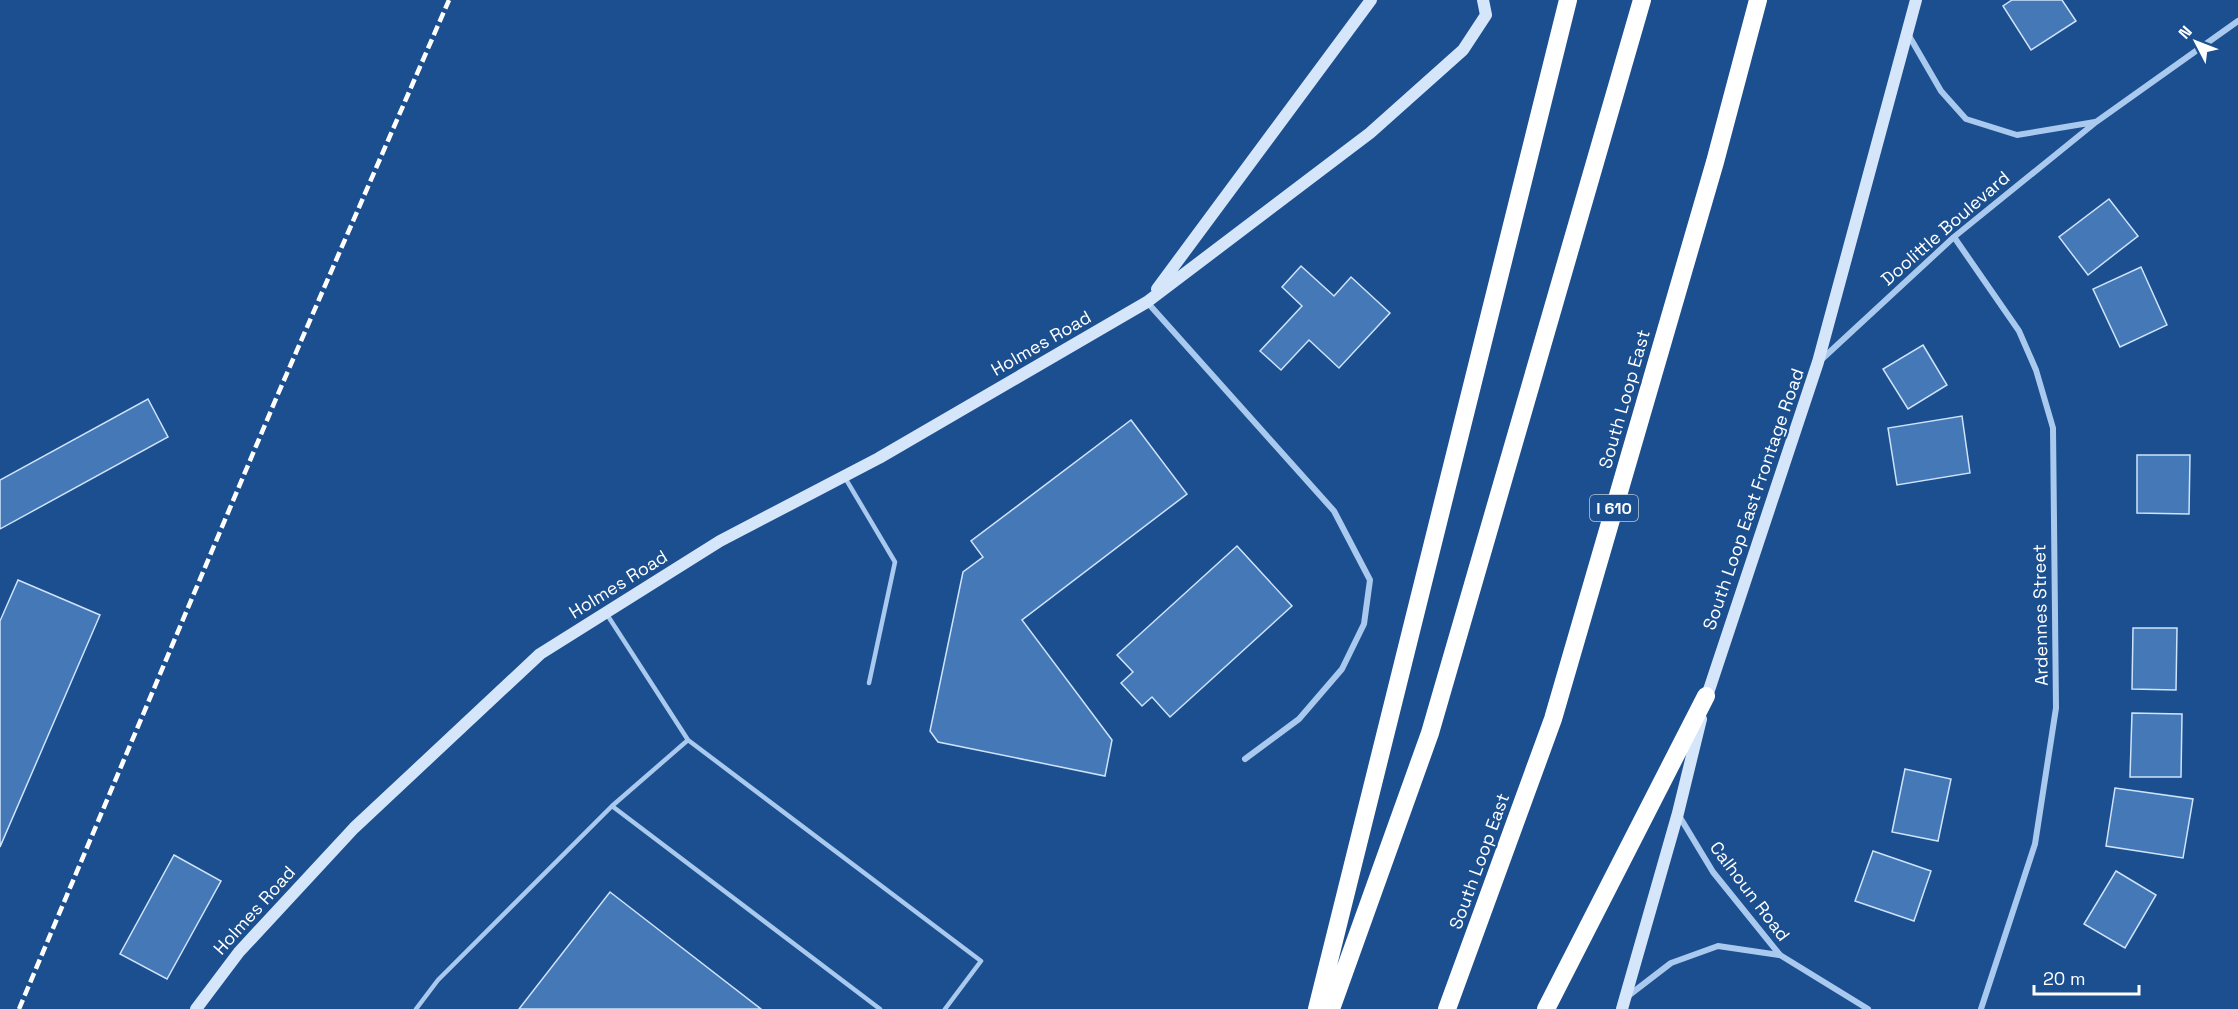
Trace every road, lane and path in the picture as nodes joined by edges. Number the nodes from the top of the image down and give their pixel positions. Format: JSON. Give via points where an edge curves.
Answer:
{"nodes":[{"id":1,"x":1371,"y":0,"type":"edge"},
{"id":2,"x":1483,"y":0,"type":"edge"},
{"id":3,"x":1568,"y":0,"type":"edge"},
{"id":4,"x":1642,"y":0,"type":"edge"},
{"id":5,"x":1758,"y":0,"type":"edge"},
{"id":6,"x":1916,"y":0,"type":"edge"},
{"id":7,"x":2238,"y":21,"type":"edge"},
{"id":8,"x":1907,"y":33,"type":"junction"},
{"id":9,"x":2096,"y":122,"type":"junction"},
{"id":10,"x":1954,"y":237,"type":"junction"},
{"id":11,"x":1147,"y":302,"type":"junction"},
{"id":12,"x":1818,"y":362,"type":"junction"},
{"id":13,"x":844,"y":476,"type":"junction"},
{"id":14,"x":606,"y":613,"type":"junction"},
{"id":15,"x":869,"y":683,"type":"dead end"},
{"id":16,"x":1706,"y":696,"type":"junction"},
{"id":17,"x":688,"y":740,"type":"junction"},
{"id":18,"x":1245,"y":759,"type":"dead end"},
{"id":19,"x":612,"y":806,"type":"junction"},
{"id":20,"x":1678,"y":813,"type":"junction"},
{"id":21,"x":1780,"y":955,"type":"junction"},
{"id":22,"x":1624,"y":1003,"type":"edge"},
{"id":23,"x":196,"y":1009,"type":"edge"},
{"id":24,"x":416,"y":1009,"type":"edge"},
{"id":25,"x":880,"y":1009,"type":"edge"},
{"id":26,"x":945,"y":1009,"type":"edge"},
{"id":27,"x":1317,"y":1009,"type":"edge"},
{"id":28,"x":1331,"y":1009,"type":"edge"},
{"id":29,"x":1447,"y":1009,"type":"edge"},
{"id":30,"x":1546,"y":1009,"type":"edge"},
{"id":31,"x":1868,"y":1009,"type":"edge"},
{"id":32,"x":1981,"y":1009,"type":"edge"}],
"edges":[{"from":1,"to":11,"type":"main road","name":"Holmes Road"},
{"from":2,"to":11,"type":"main road","name":"Holmes Road","via":[[1486,15],[1463,50],[1370,133]]},
{"from":3,"to":27,"type":"highway"},
{"from":4,"to":28,"type":"highway","via":[[1430,733]]},
{"from":5,"to":29,"type":"highway","name":"South Loop East","number":"I 610","via":[[1715,162],[1553,719]]},
{"from":6,"to":8,"type":"main road","name":"South Loop East Frontage Road"},
{"from":7,"to":9,"type":"street","name":"Doolittle Boulevard"},
{"from":8,"to":9,"type":"street","name":"Doolittle Boulevard","via":[[1941,91],[1966,119],[2017,135]]},
{"from":8,"to":12,"type":"main road","name":"South Loop East Frontage Road"},
{"from":9,"to":10,"type":"street","name":"Doolittle Boulevard"},
{"from":10,"to":12,"type":"street","name":"Doolittle Boulevard"},
{"from":10,"to":32,"type":"street","name":"Ardennes Street","via":[[2019,331],[2036,370],[2053,428],[2056,708],[2035,844]]},
{"from":11,"to":13,"type":"main road","name":"Holmes Road"},
{"from":11,"to":18,"type":"street","via":[[1334,511],[1370,580],[1364,624],[1342,669],[1299,718]]},
{"from":12,"to":16,"type":"main road","name":"South Loop East Frontage Road"},
{"from":13,"to":14,"type":"main road","name":"Holmes Road","via":[[720,541]]},
{"from":13,"to":15,"type":"lane","via":[[895,561]]},
{"from":14,"to":17,"type":"lane"},
{"from":14,"to":23,"type":"main road","name":"Holmes Road","via":[[540,654],[354,828],[238,952]]},
{"from":16,"to":20,"type":"main road","name":"South Loop East Frontage Road"},
{"from":16,"to":30,"type":"highway"},
{"from":17,"to":19,"type":"lane"},
{"from":17,"to":26,"type":"lane","via":[[981,961]]},
{"from":19,"to":24,"type":"lane","via":[[438,980]]},
{"from":19,"to":25,"type":"lane"},
{"from":20,"to":21,"type":"street","name":"Calhoun Road","via":[[1713,872]]},
{"from":20,"to":22,"type":"main road","name":"South Loop East Frontage Road"},
{"from":21,"to":22,"type":"street","name":"Calhoun Road","via":[[1718,946],[1671,963]]},
{"from":21,"to":31,"type":"street","name":"Calhoun Road"}]}
